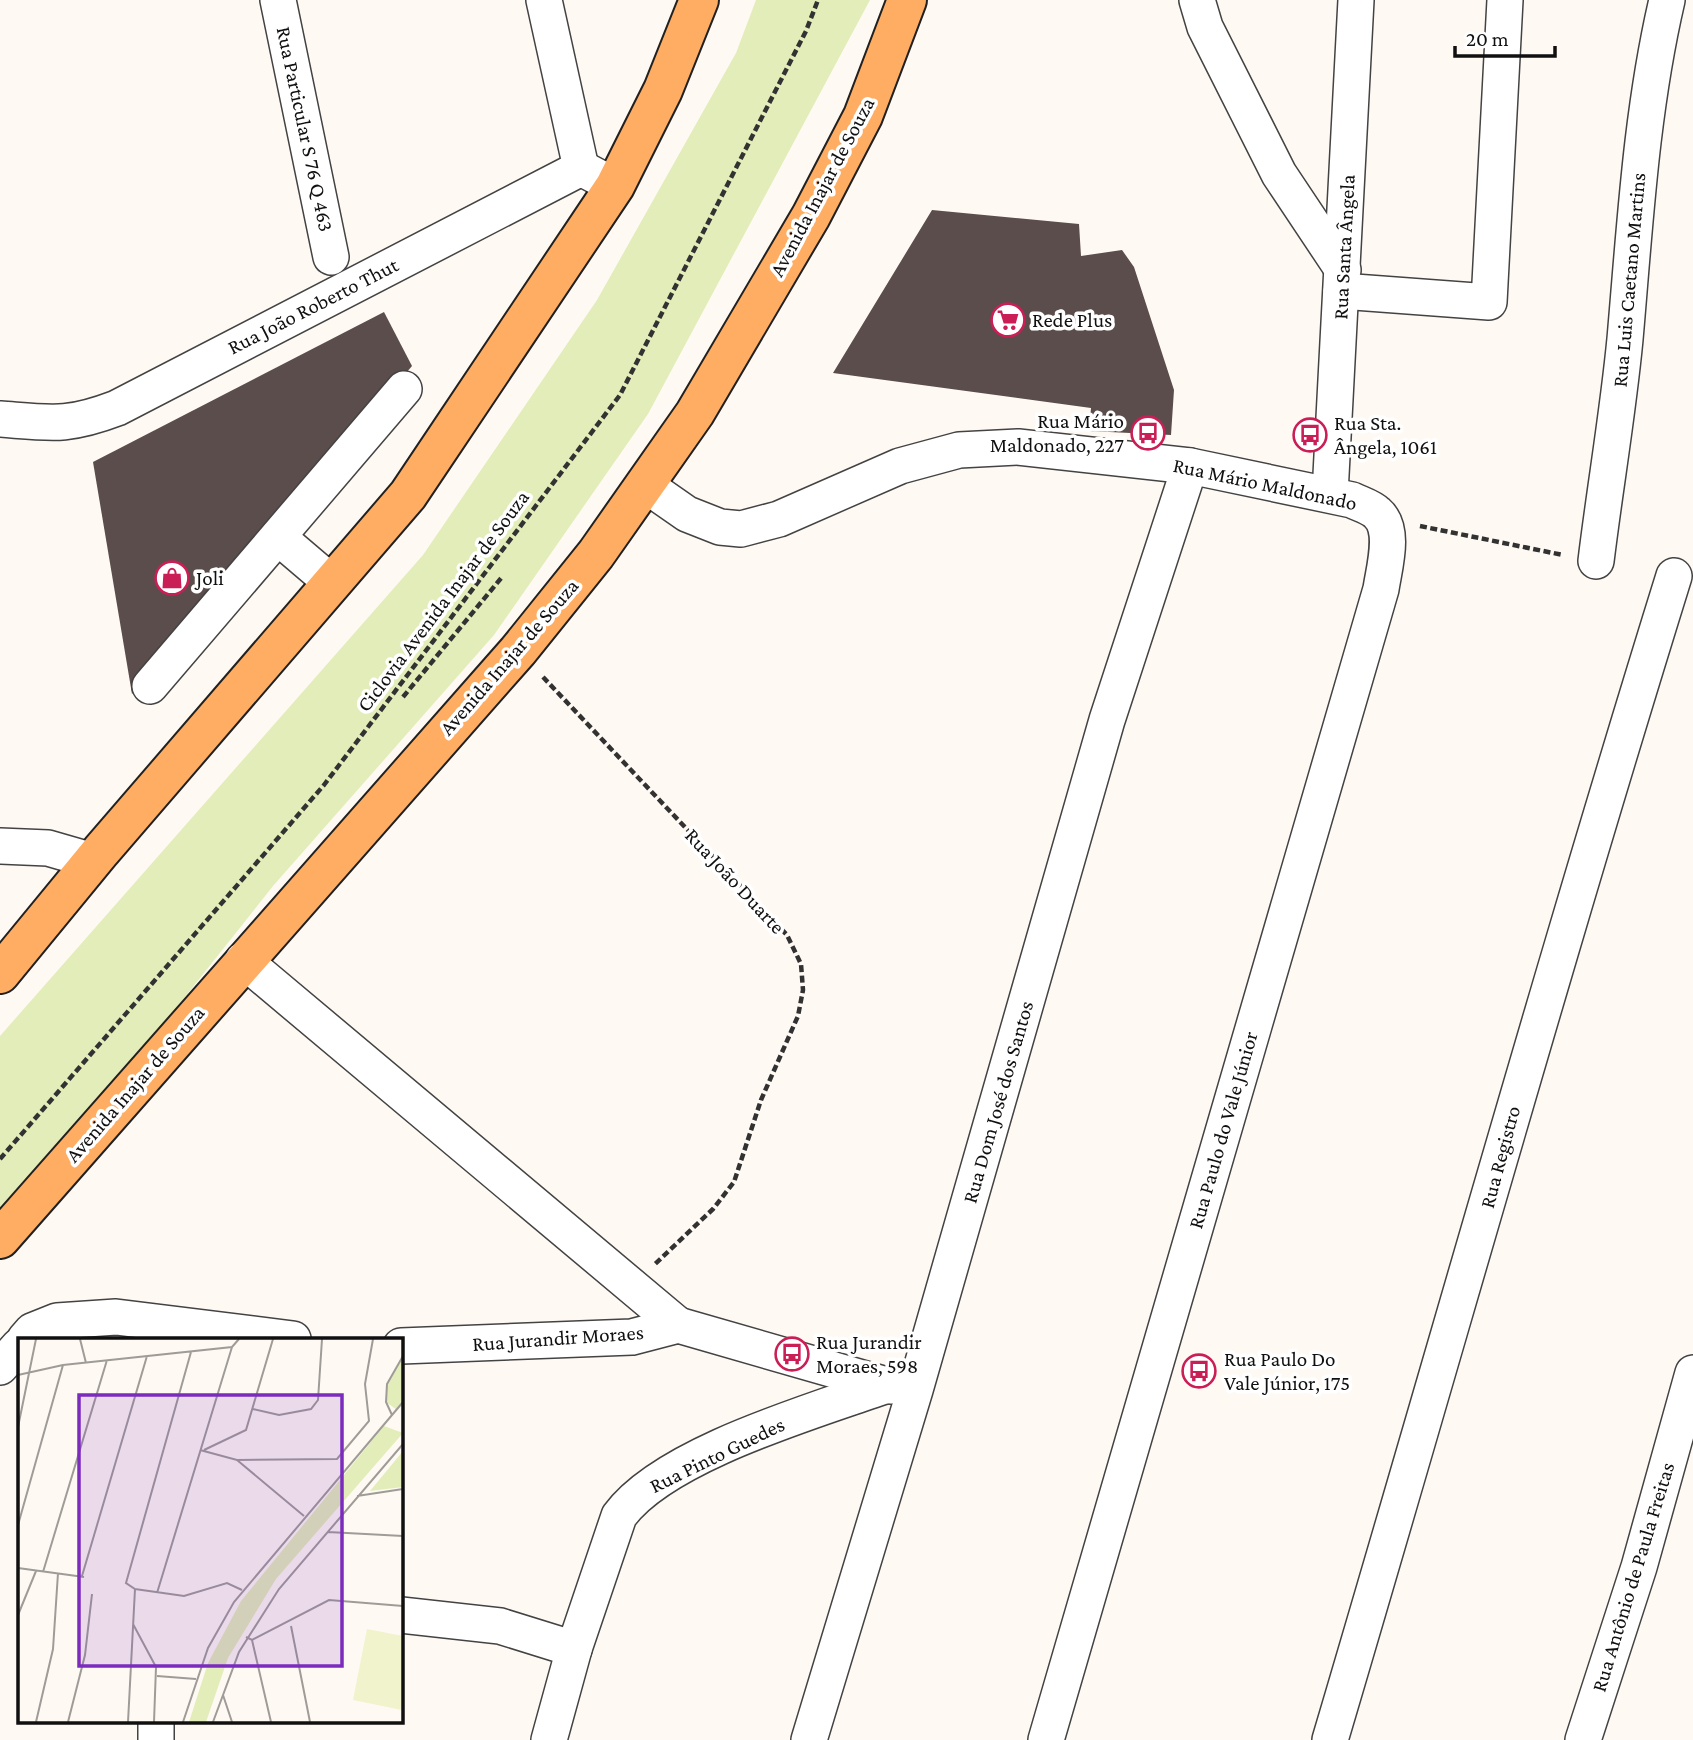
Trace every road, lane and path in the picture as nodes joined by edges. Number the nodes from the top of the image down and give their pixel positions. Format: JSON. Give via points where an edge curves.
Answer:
{"nodes":[{"id":1,"x":278,"y":0,"type":"edge"},
{"id":2,"x":544,"y":0,"type":"edge"},
{"id":3,"x":699,"y":0,"type":"edge"},
{"id":4,"x":818,"y":0,"type":"edge"},
{"id":5,"x":907,"y":0,"type":"edge"},
{"id":6,"x":1197,"y":0,"type":"edge"},
{"id":7,"x":1356,"y":0,"type":"edge"},
{"id":8,"x":1505,"y":0,"type":"edge"},
{"id":9,"x":1667,"y":0,"type":"edge"},
{"id":10,"x":581,"y":168,"type":"junction"},
{"id":11,"x":615,"y":186,"type":"junction"},
{"id":12,"x":331,"y":257,"type":"dead end"},
{"id":13,"x":1342,"y":281,"type":"junction"},
{"id":14,"x":404,"y":389,"type":"dead end"},
{"id":15,"x":0,"y":419,"type":"edge"},
{"id":16,"x":1190,"y":466,"type":"junction"},
{"id":17,"x":644,"y":485,"type":"junction"},
{"id":18,"x":1330,"y":494,"type":"junction"},
{"id":19,"x":1382,"y":518,"type":"junction"},
{"id":20,"x":278,"y":537,"type":"junction"},
{"id":21,"x":1596,"y":561,"type":"joint"},
{"id":22,"x":1673,"y":576,"type":"edge"},
{"id":23,"x":502,"y":577,"type":"dead end"},
{"id":24,"x":332,"y":583,"type":"junction"},
{"id":25,"x":518,"y":651,"type":"junction"},
{"id":26,"x":150,"y":686,"type":"dead end"},
{"id":27,"x":403,"y":697,"type":"dead end"},
{"id":28,"x":0,"y":846,"type":"edge"},
{"id":29,"x":93,"y":862,"type":"junction"},
{"id":30,"x":243,"y":960,"type":"junction"},
{"id":31,"x":0,"y":974,"type":"edge"},
{"id":32,"x":0,"y":1159,"type":"edge"},
{"id":33,"x":0,"y":1239,"type":"edge"},
{"id":34,"x":632,"y":1286,"type":"junction"},
{"id":35,"x":678,"y":1325,"type":"junction"},
{"id":36,"x":26,"y":1338,"type":"edge"},
{"id":37,"x":285,"y":1338,"type":"edge"},
{"id":38,"x":402,"y":1346,"type":"edge"},
{"id":39,"x":18,"y":1347,"type":"edge"},
{"id":40,"x":0,"y":1367,"type":"edge"},
{"id":41,"x":1693,"y":1373,"type":"edge"},
{"id":42,"x":901,"y":1388,"type":"junction"},
{"id":43,"x":402,"y":1615,"type":"edge"},
{"id":44,"x":573,"y":1649,"type":"junction"},
{"id":45,"x":156,"y":1722,"type":"edge"},
{"id":46,"x":156,"y":1740,"type":"edge"},
{"id":47,"x":549,"y":1740,"type":"edge"},
{"id":48,"x":809,"y":1740,"type":"edge"},
{"id":49,"x":1046,"y":1740,"type":"edge"},
{"id":50,"x":1330,"y":1740,"type":"edge"},
{"id":51,"x":1583,"y":1740,"type":"edge"}],
"edges":[{"from":1,"to":12,"type":"street","name":"Rua Particular S 76 Q 463"},
{"from":2,"to":10,"type":"street"},
{"from":3,"to":11,"type":"main road","via":[[663,90]]},
{"from":4,"to":32,"type":"path","name":"Ciclovia Avenida Inajar de Souza","via":[[620,395],[324,785]]},
{"from":5,"to":17,"type":"main road","name":"Avenida Inajar de Souza","via":[[863,116],[811,216],[695,413]]},
{"from":6,"to":13,"type":"street","via":[[1205,27],[1279,174]]},
{"from":7,"to":13,"type":"street","name":"Rua Santa Ângela"},
{"from":8,"to":13,"type":"street","via":[[1489,302]]},
{"from":9,"to":21,"type":"street","name":"Rua Luis Caetano Martins","via":[[1651,67],[1642,135],[1625,343]]},
{"from":10,"to":11,"type":"street"},
{"from":10,"to":15,"type":"street","name":"Rua João Roberto Thut","via":[[117,408],[62,424]]},
{"from":11,"to":24,"type":"main road","via":[[408,495]]},
{"from":13,"to":18,"type":"street","name":"Rua Santa Ângela"},
{"from":14,"to":20,"type":"street"},
{"from":16,"to":17,"type":"street","name":"Rua Mário Maldonado","via":[[1018,447],[959,450],[900,466],[779,519],[741,530],[687,514]]},
{"from":16,"to":18,"type":"street","name":"Rua Mário Maldonado"},
{"from":16,"to":42,"type":"street","name":"Rua Dom José dos Santos"},
{"from":17,"to":25,"type":"main road","name":"Avenida Inajar de Souza"},
{"from":18,"to":19,"type":"street","name":"Rua Mário Maldonado","via":[[1376,511]]},
{"from":19,"to":21,"type":"path","name":"Rua Mário Maldonado"},
{"from":19,"to":49,"type":"street","name":"Rua Paulo do Vale Júnior","via":[[1387,534],[1381,589]]},
{"from":20,"to":24,"type":"street"},
{"from":20,"to":26,"type":"street"},
{"from":22,"to":50,"type":"street","name":"Rua Registro"},
{"from":23,"to":27,"type":"path"},
{"from":24,"to":29,"type":"main road"},
{"from":25,"to":30,"type":"main road","name":"Avenida Inajar de Souza"},
{"from":25,"to":34,"type":"path","name":"Rua João Duarte","via":[[787,935],[801,964],[798,1016],[761,1100],[734,1182],[713,1209]]},
{"from":28,"to":29,"type":"street","via":[[48,848]]},
{"from":29,"to":31,"type":"main road"},
{"from":30,"to":33,"type":"main road","name":"Avenida Inajar de Souza"},
{"from":30,"to":34,"type":"street"},
{"from":34,"to":35,"type":"street"},
{"from":35,"to":38,"type":"street","name":"Rua Jurandir Moraes","via":[[632,1337]]},
{"from":35,"to":42,"type":"street"},
{"from":36,"to":37,"type":"street","via":[[57,1321],[116,1317]]},
{"from":39,"to":40,"type":"street"},
{"from":41,"to":51,"type":"street","name":"Rua Antônio de Paula Freitas","via":[[1639,1567]]},
{"from":42,"to":44,"type":"street","name":"Rua Pinto Guedes","via":[[756,1430],[650,1484],[619,1516]]},
{"from":42,"to":48,"type":"street","name":"Rua Dom José dos Santos"},
{"from":43,"to":44,"type":"street","via":[[500,1626]]},
{"from":44,"to":47,"type":"street","name":"Rua Pinto Guedes"},
{"from":45,"to":46,"type":"street"}]}
